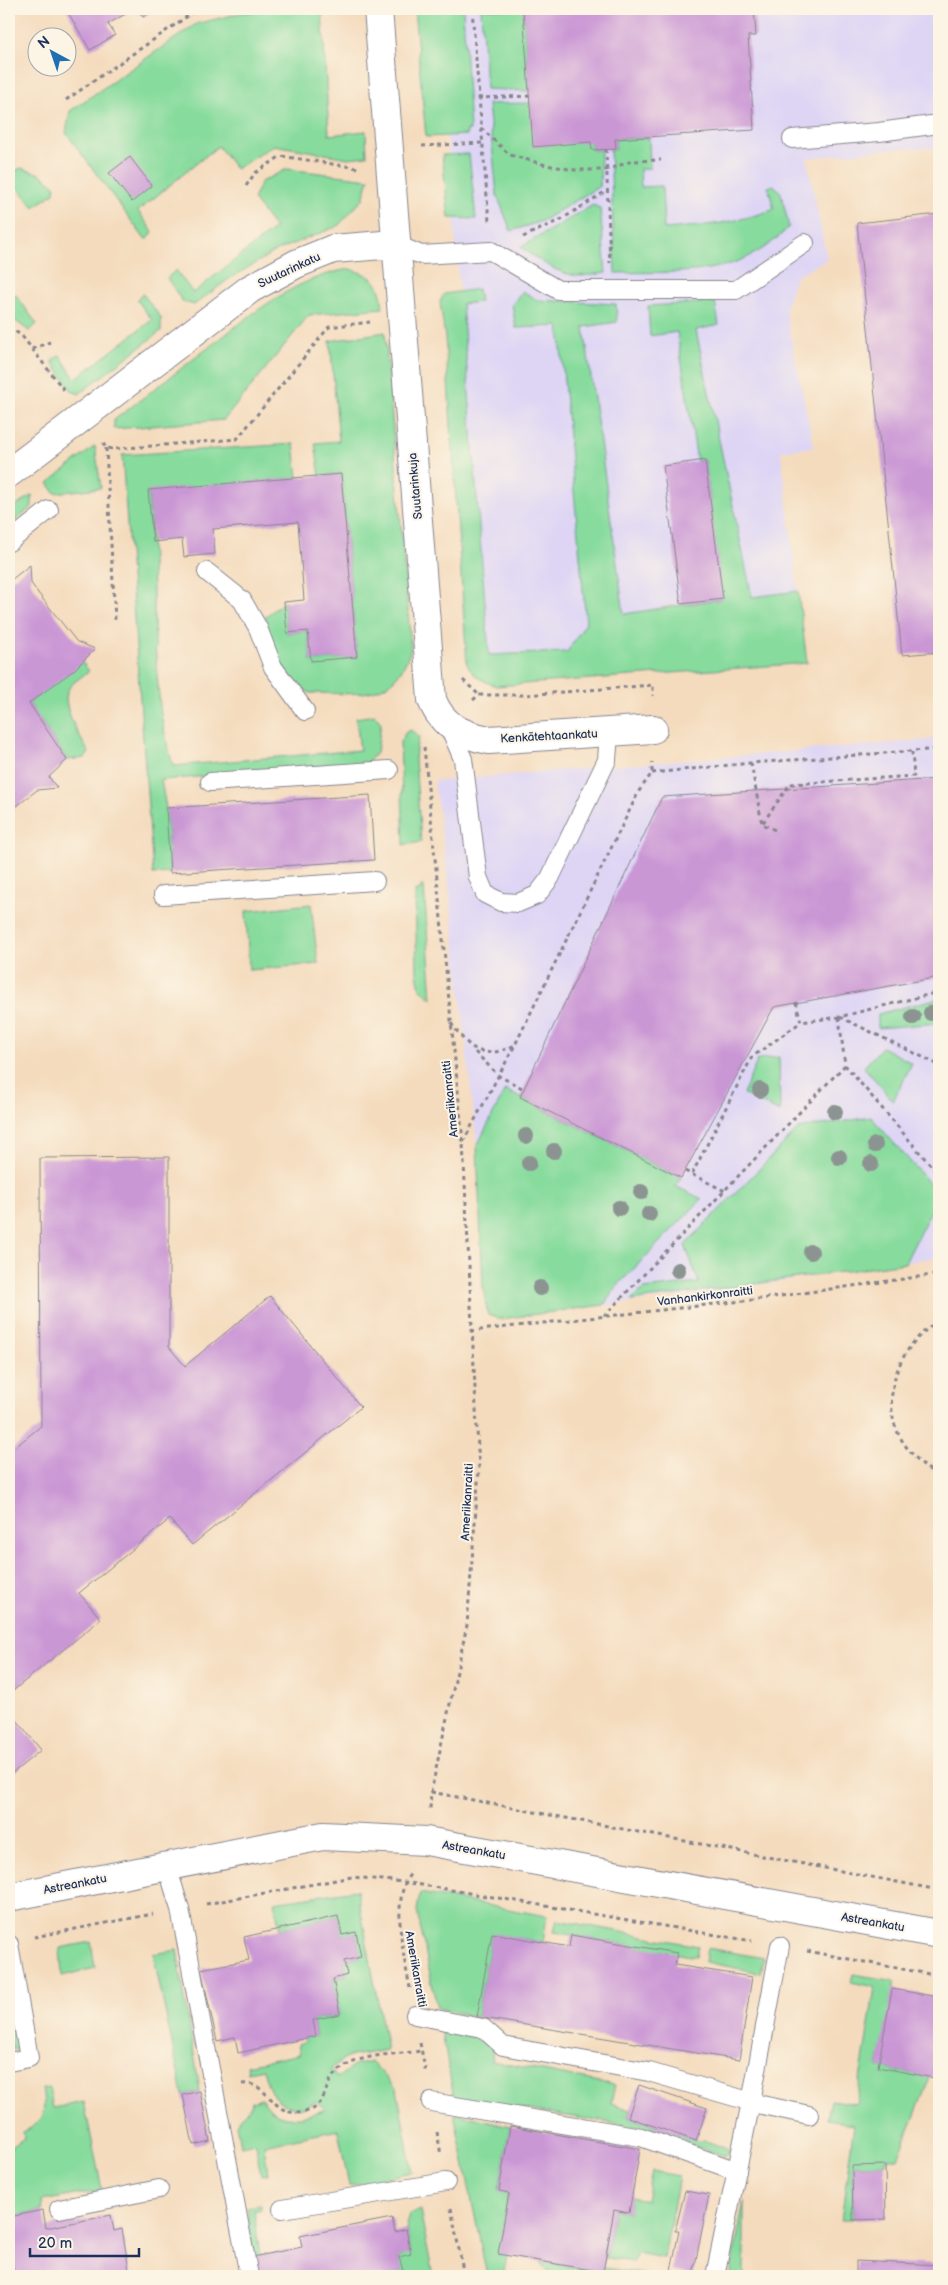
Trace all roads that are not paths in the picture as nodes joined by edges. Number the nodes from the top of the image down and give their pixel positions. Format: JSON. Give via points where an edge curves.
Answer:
{"nodes":[{"id":1,"x":378,"y":9,"type":"edge"},
{"id":2,"x":939,"y":124,"type":"edge"},
{"id":3,"x":792,"y":138,"type":"dead end"},
{"id":4,"x":805,"y":242,"type":"dead end"},
{"id":5,"x":395,"y":244,"type":"junction"},
{"id":6,"x":9,"y":473,"type":"edge"},
{"id":7,"x":49,"y":510,"type":"dead end"},
{"id":8,"x":9,"y":542,"type":"edge"},
{"id":9,"x":207,"y":572,"type":"dead end"},
{"id":10,"x":305,"y":711,"type":"dead end"},
{"id":11,"x":448,"y":724,"type":"junction"},
{"id":12,"x":653,"y":728,"type":"dead end"},
{"id":13,"x":609,"y":733,"type":"junction"},
{"id":14,"x":389,"y":770,"type":"dead end"},
{"id":15,"x":210,"y":782,"type":"dead end"},
{"id":16,"x":374,"y":881,"type":"dead end"},
{"id":17,"x":163,"y":896,"type":"dead end"},
{"id":18,"x":167,"y":1866,"type":"junction"},
{"id":19,"x":9,"y":1897,"type":"edge"},
{"id":20,"x":939,"y":1934,"type":"edge"},
{"id":21,"x":9,"y":1944,"type":"edge"},
{"id":22,"x":780,"y":1946,"type":"road end"},
{"id":23,"x":415,"y":2015,"type":"road end"},
{"id":24,"x":9,"y":2062,"type":"edge"},
{"id":25,"x":431,"y":2102,"type":"road end"},
{"id":26,"x":751,"y":2102,"type":"junction"},
{"id":27,"x":809,"y":2115,"type":"dead end"},
{"id":28,"x":737,"y":2171,"type":"junction"},
{"id":29,"x":446,"y":2182,"type":"road end"},
{"id":30,"x":159,"y":2189,"type":"dead end"},
{"id":31,"x":59,"y":2209,"type":"dead end"},
{"id":32,"x":282,"y":2209,"type":"dead end"},
{"id":33,"x":248,"y":2276,"type":"edge"},
{"id":34,"x":714,"y":2276,"type":"edge"}],
"edges":[{"from":1,"to":5,"type":"street"},
{"from":2,"to":3,"type":"lane"},
{"from":4,"to":5,"type":"lane","via":[[736,290],[558,290],[491,251],[421,255]]},
{"from":5,"to":6,"type":"street","name":"Suutarinkatu","via":[[333,249],[250,288]]},
{"from":5,"to":11,"type":"street","name":"Suutarinkuja","via":[[432,700]]},
{"from":7,"to":8,"type":"lane"},
{"from":9,"to":10,"type":"lane","via":[[242,600],[258,628],[273,667]]},
{"from":11,"to":13,"type":"street","name":"Kenkätehtaankatu","via":[[468,736],[489,740]]},
{"from":11,"to":13,"type":"lane","via":[[463,759],[478,877],[485,894],[501,902],[518,903],[537,895],[550,878],[607,760]]},
{"from":12,"to":13,"type":"street","name":"Kenkätehtaankatu"},
{"from":14,"to":15,"type":"lane"},
{"from":16,"to":17,"type":"lane"},
{"from":18,"to":19,"type":"street","name":"Astreankatu"},
{"from":18,"to":20,"type":"street","name":"Astreankatu","via":[[323,1836],[426,1841]]},
{"from":18,"to":33,"type":"lane","via":[[180,1909]]},
{"from":21,"to":24,"type":"lane","via":[[29,2058]]},
{"from":22,"to":26,"type":"lane"},
{"from":23,"to":26,"type":"lane","via":[[483,2028],[503,2046],[650,2072]]},
{"from":25,"to":28,"type":"lane","via":[[641,2137]]},
{"from":26,"to":27,"type":"lane"},
{"from":26,"to":28,"type":"lane"},
{"from":28,"to":34,"type":"lane"},
{"from":29,"to":32,"type":"lane"},
{"from":30,"to":31,"type":"lane"}]}
